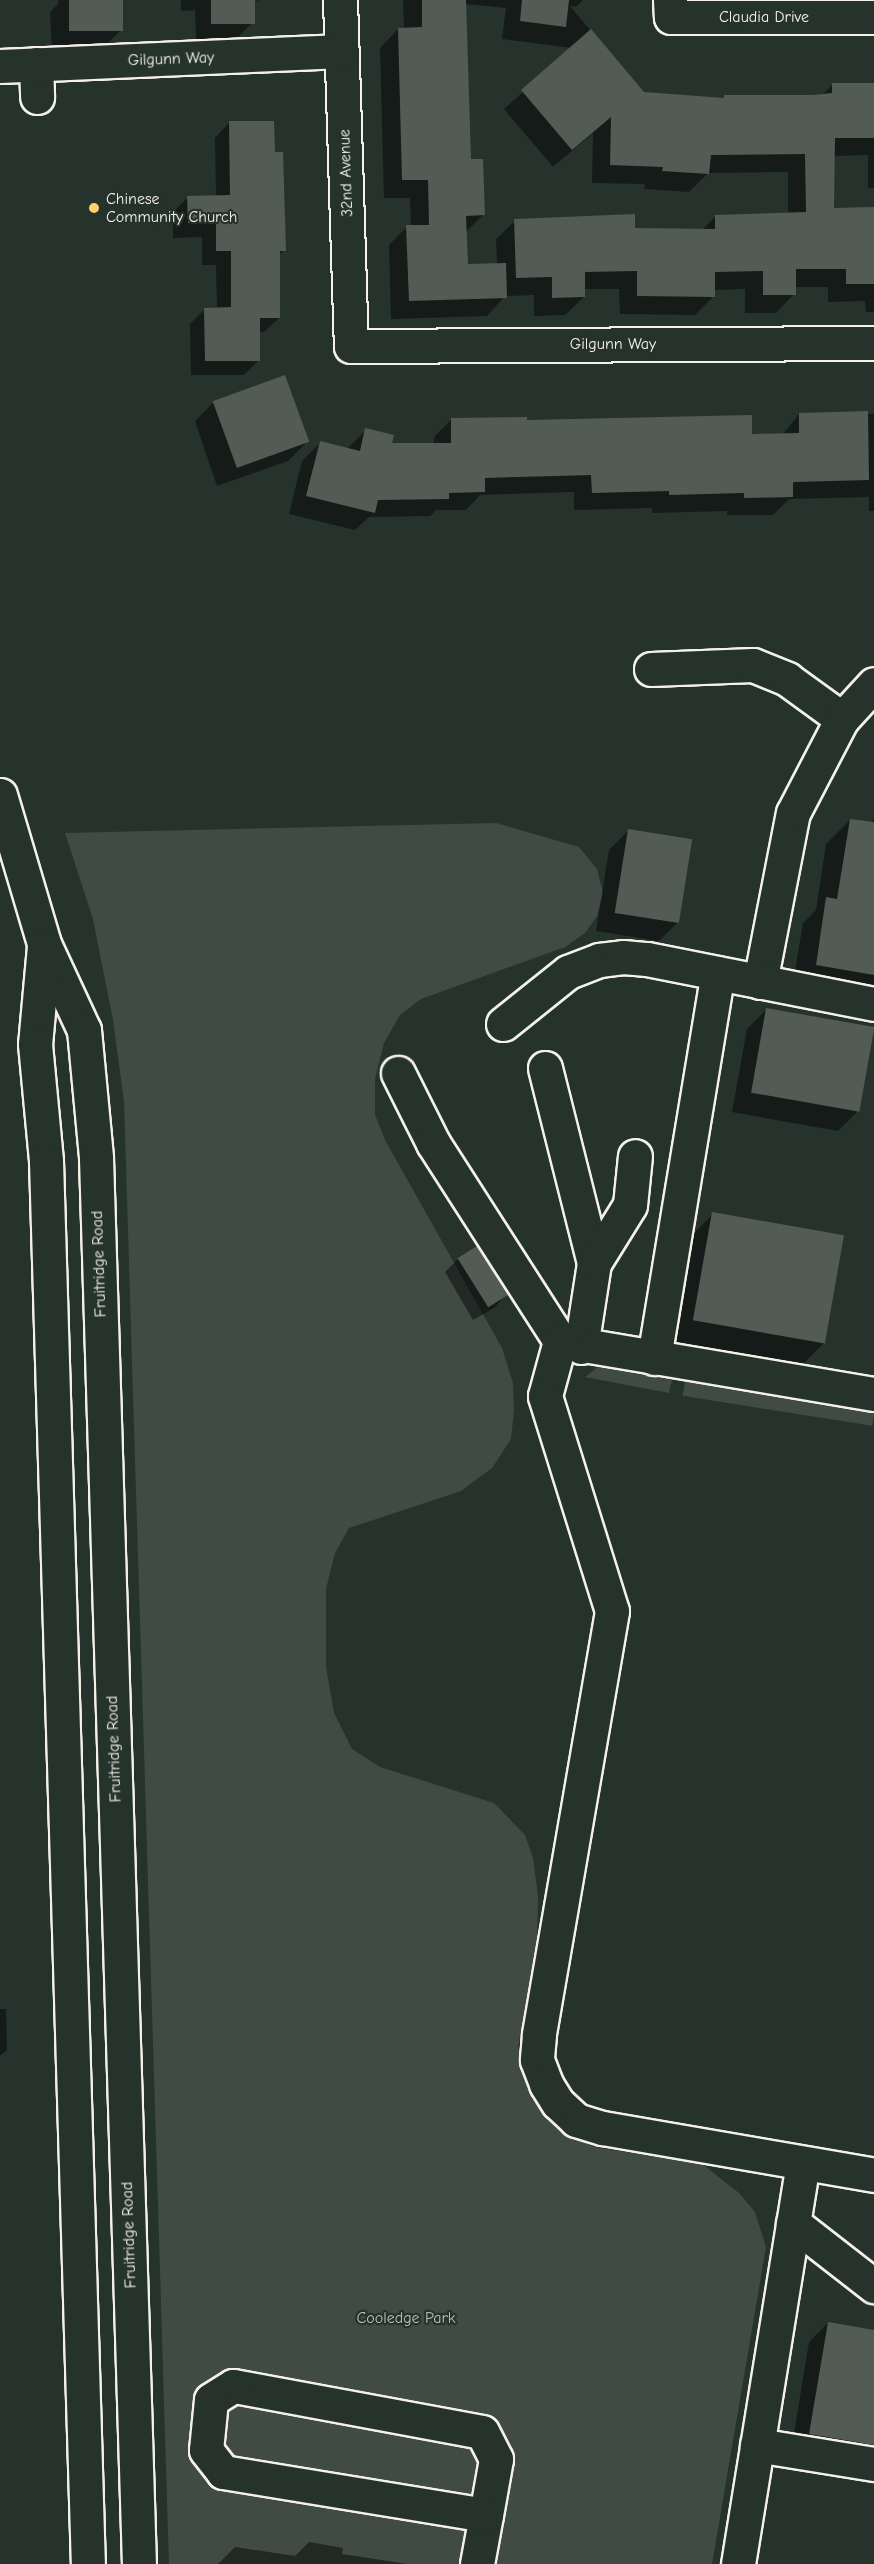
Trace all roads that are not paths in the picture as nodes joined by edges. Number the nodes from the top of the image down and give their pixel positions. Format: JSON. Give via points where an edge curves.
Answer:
{"nodes":[{"id":1,"x":340,"y":0,"type":"edge"},
{"id":2,"x":670,"y":0,"type":"edge"},
{"id":3,"x":874,"y":17,"type":"edge"},
{"id":4,"x":342,"y":51,"type":"junction"},
{"id":5,"x":36,"y":64,"type":"junction"},
{"id":6,"x":0,"y":66,"type":"edge"},
{"id":7,"x":37,"y":98,"type":"dead end"},
{"id":8,"x":874,"y":343,"type":"edge"},
{"id":9,"x":351,"y":346,"type":"joint"},
{"id":10,"x":651,"y":669,"type":"dead end"},
{"id":11,"x":874,"y":684,"type":"edge"},
{"id":12,"x":842,"y":718,"type":"junction"},
{"id":13,"x":0,"y":795,"type":"edge"},
{"id":14,"x":44,"y":944,"type":"junction"},
{"id":15,"x":718,"y":973,"type":"junction"},
{"id":16,"x":760,"y":981,"type":"junction"},
{"id":17,"x":874,"y":1004,"type":"edge"},
{"id":18,"x":503,"y":1024,"type":"dead end"},
{"id":19,"x":545,"y":1068,"type":"dead end"},
{"id":20,"x":398,"y":1073,"type":"dead end"},
{"id":21,"x":635,"y":1156,"type":"dead end"},
{"id":22,"x":594,"y":1263,"type":"junction"},
{"id":23,"x":570,"y":1344,"type":"junction"},
{"id":24,"x":654,"y":1358,"type":"junction"},
{"id":25,"x":874,"y":1394,"type":"edge"},
{"id":26,"x":803,"y":2164,"type":"junction"},
{"id":27,"x":874,"y":2175,"type":"edge"},
{"id":28,"x":794,"y":2223,"type":"junction"},
{"id":29,"x":874,"y":2286,"type":"edge"},
{"id":30,"x":757,"y":2445,"type":"junction"},
{"id":31,"x":874,"y":2464,"type":"edge"},
{"id":32,"x":486,"y":2515,"type":"junction"},
{"id":33,"x":88,"y":2564,"type":"edge"},
{"id":34,"x":139,"y":2564,"type":"edge"},
{"id":35,"x":477,"y":2564,"type":"edge"},
{"id":36,"x":738,"y":2564,"type":"edge"}],
"edges":[{"from":1,"to":4,"type":"main road","name":"32nd Avenue"},
{"from":2,"to":3,"type":"main road","name":"Claudia Drive","via":[[671,17]]},
{"from":4,"to":5,"type":"main road","name":"Gilgunn Way"},
{"from":4,"to":9,"type":"main road","name":"32nd Avenue"},
{"from":5,"to":6,"type":"main road","name":"Gilgunn Way"},
{"from":5,"to":7,"type":"main road"},
{"from":8,"to":9,"type":"main road","name":"Gilgunn Way"},
{"from":10,"to":12,"type":"main road","via":[[753,665],[787,679]]},
{"from":11,"to":12,"type":"main road"},
{"from":12,"to":16,"type":"main road","via":[[793,813]]},
{"from":13,"to":14,"type":"main road","name":"Fruitridge Road"},
{"from":14,"to":33,"type":"main road","name":"Fruitridge Road","via":[[35,1044],[46,1161]]},
{"from":14,"to":34,"type":"main road","name":"Fruitridge Road","via":[[84,1030],[96,1158]]},
{"from":15,"to":16,"type":"main road"},
{"from":15,"to":18,"type":"main road","via":[[647,959],[599,960],[568,972]]},
{"from":15,"to":24,"type":"main road"},
{"from":16,"to":17,"type":"main road"},
{"from":19,"to":22,"type":"main road"},
{"from":20,"to":23,"type":"main road","via":[[433,1143]]},
{"from":21,"to":22,"type":"main road","via":[[630,1205]]},
{"from":22,"to":23,"type":"main road"},
{"from":23,"to":24,"type":"main road"},
{"from":23,"to":26,"type":"main road","via":[[545,1396],[612,1611],[537,2060],[558,2103],[576,2120]]},
{"from":24,"to":25,"type":"main road"},
{"from":26,"to":27,"type":"main road"},
{"from":26,"to":28,"type":"main road"},
{"from":28,"to":29,"type":"main road"},
{"from":28,"to":30,"type":"main road"},
{"from":30,"to":31,"type":"main road"},
{"from":30,"to":36,"type":"main road"},
{"from":32,"to":32,"type":"main road","via":[[496,2459],[482,2432],[233,2386],[211,2400],[206,2450],[223,2472]]},
{"from":32,"to":35,"type":"main road"}]}
